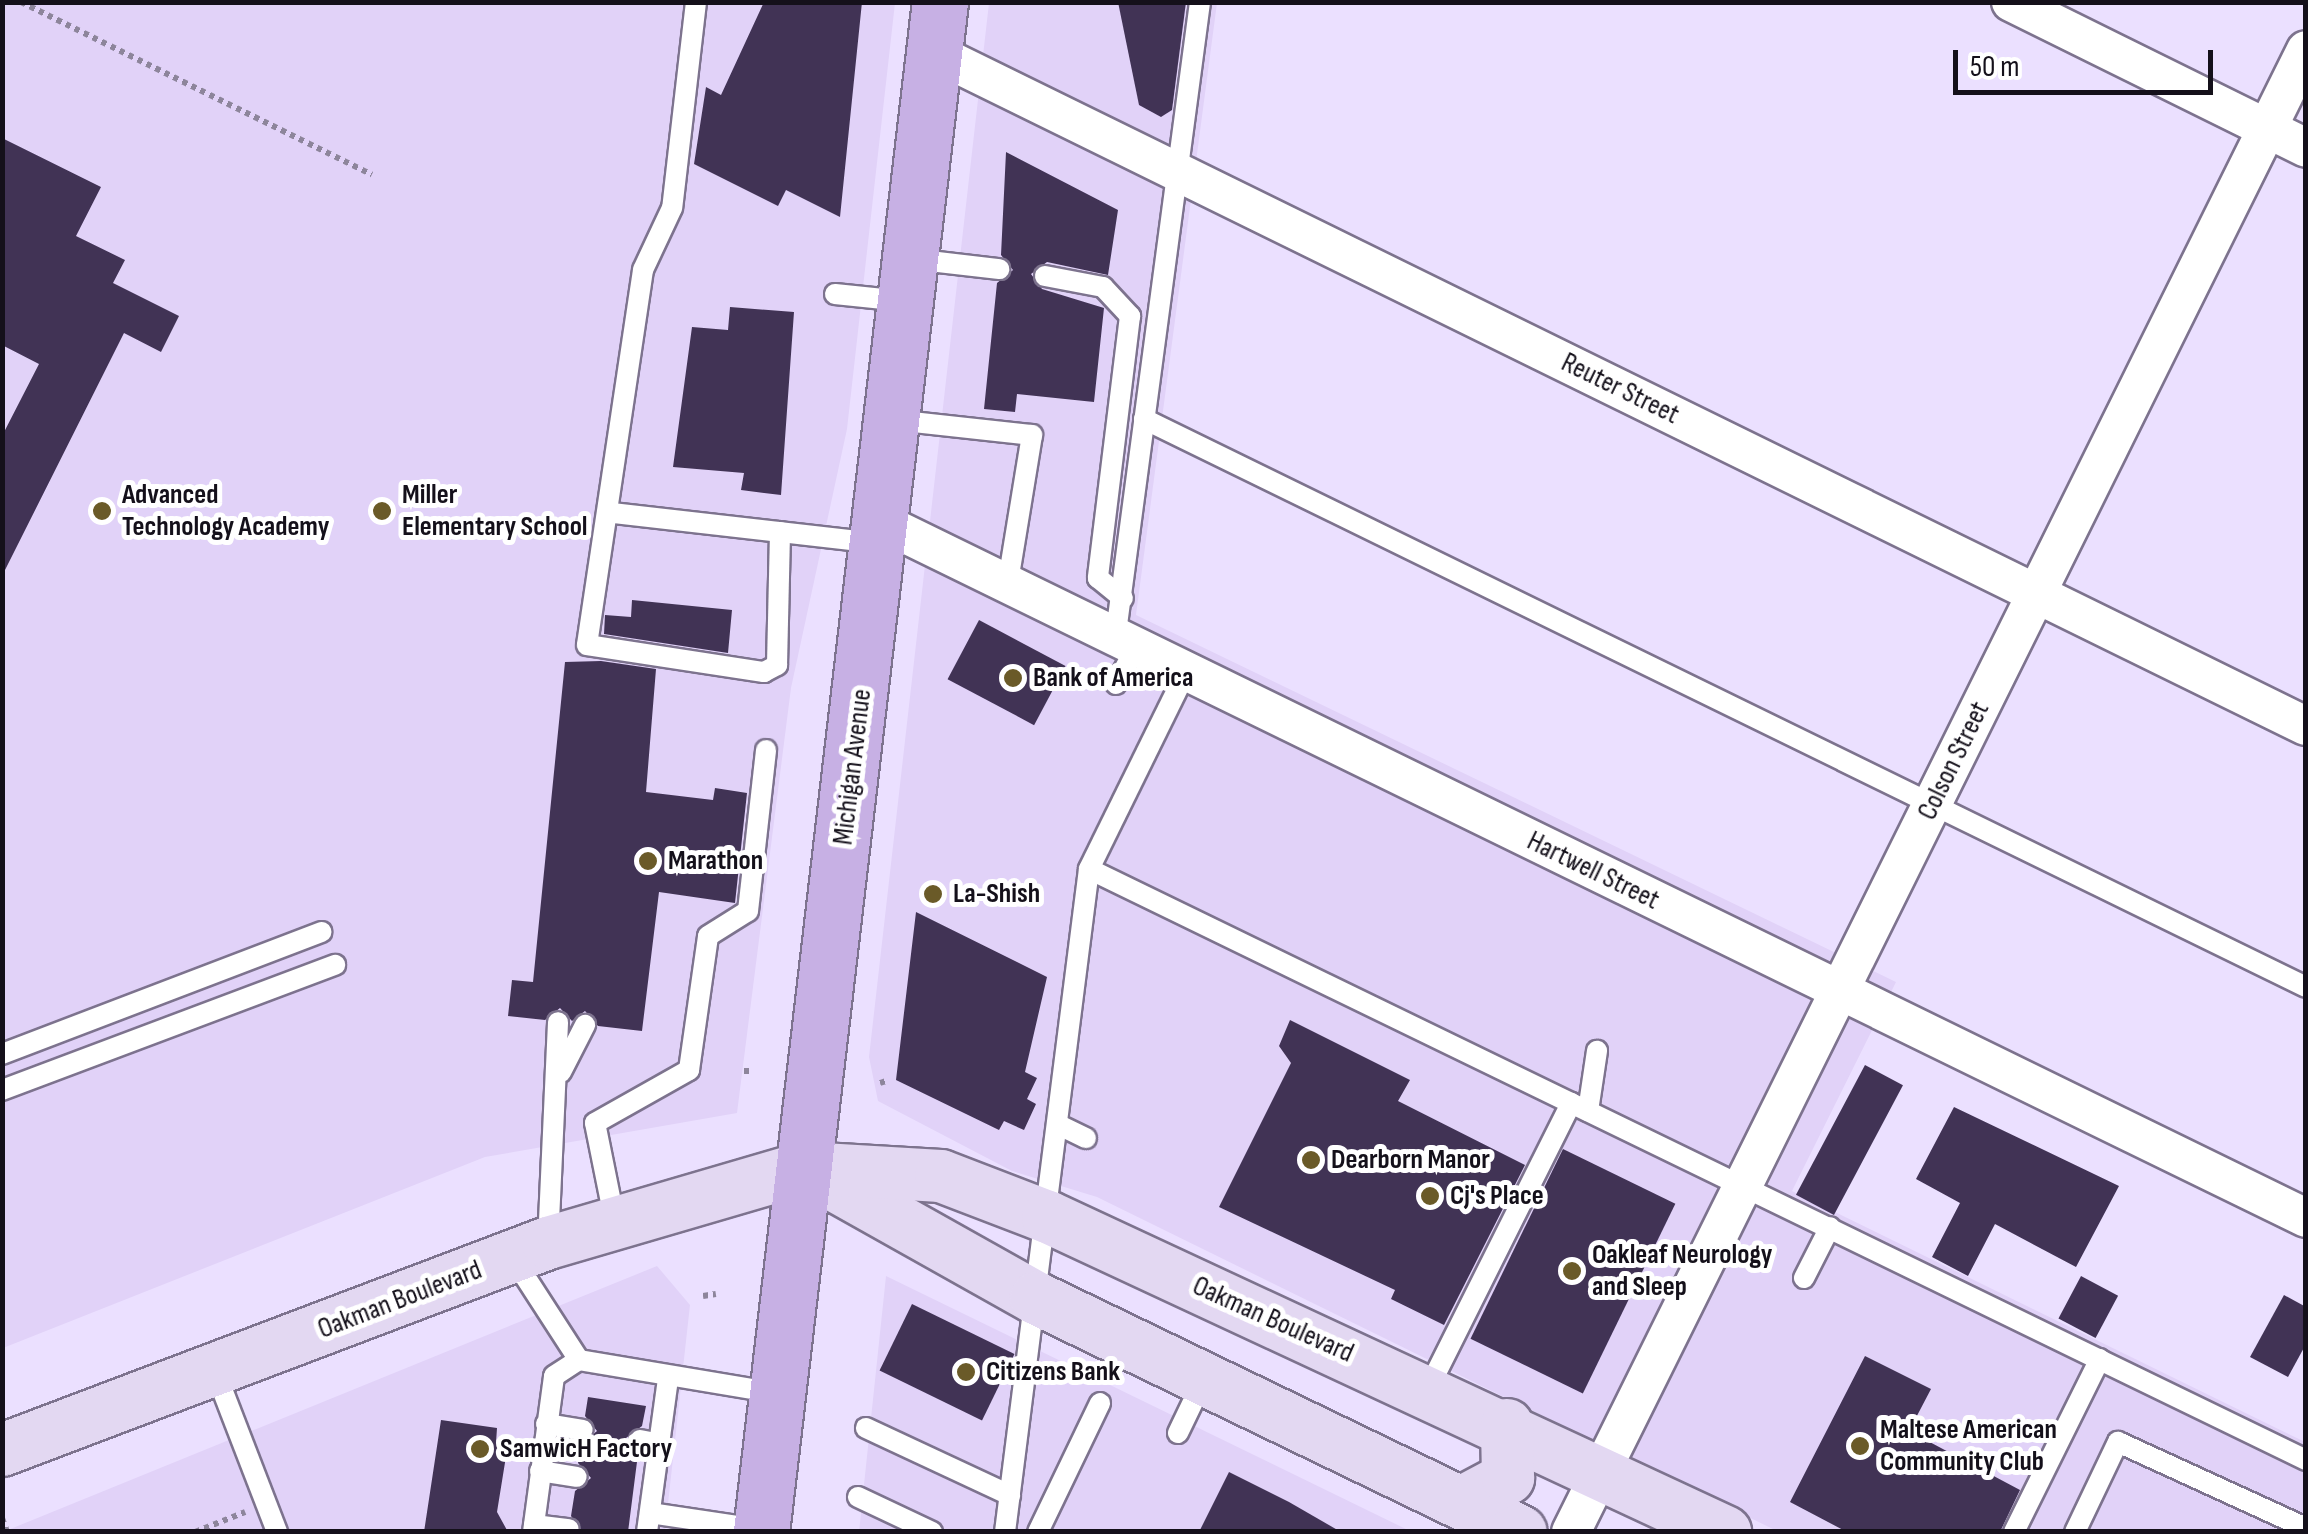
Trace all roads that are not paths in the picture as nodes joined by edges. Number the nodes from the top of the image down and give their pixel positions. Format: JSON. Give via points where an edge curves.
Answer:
{"nodes":[{"id":1,"x":696,"y":2,"type":"edge"},
{"id":2,"x":1200,"y":2,"type":"edge"},
{"id":3,"x":2011,"y":2,"type":"edge"},
{"id":4,"x":938,"y":28,"type":"edge"},
{"id":5,"x":2306,"y":50,"type":"edge"},
{"id":6,"x":2267,"y":129,"type":"junction"},
{"id":7,"x":2306,"y":148,"type":"edge"},
{"id":8,"x":1177,"y":172,"type":"junction"},
{"id":9,"x":999,"y":269,"type":"dead end"},
{"id":10,"x":1045,"y":276,"type":"dead end"},
{"id":11,"x":908,"y":280,"type":"junction"},
{"id":12,"x":835,"y":294,"type":"dead end"},
{"id":13,"x":1144,"y":419,"type":"junction"},
{"id":14,"x":892,"y":420,"type":"junction"},
{"id":15,"x":614,"y":514,"type":"junction"},
{"id":16,"x":780,"y":532,"type":"junction"},
{"id":17,"x":880,"y":532,"type":"junction"},
{"id":18,"x":1007,"y":587,"type":"junction"},
{"id":19,"x":2036,"y":594,"type":"junction"},
{"id":20,"x":1122,"y":598,"type":"junction"},
{"id":21,"x":1125,"y":645,"type":"junction"},
{"id":22,"x":1184,"y":674,"type":"junction"},
{"id":23,"x":1116,"y":684,"type":"dead end"},
{"id":24,"x":2306,"y":726,"type":"edge"},
{"id":25,"x":766,"y":750,"type":"dead end"},
{"id":26,"x":1931,"y":806,"type":"junction"},
{"id":27,"x":1089,"y":869,"type":"junction"},
{"id":28,"x":322,"y":932,"type":"dead end"},
{"id":29,"x":334,"y":965,"type":"dead end"},
{"id":30,"x":2306,"y":987,"type":"edge"},
{"id":31,"x":1839,"y":990,"type":"junction"},
{"id":32,"x":558,"y":1022,"type":"dead end"},
{"id":33,"x":586,"y":1024,"type":"dead end"},
{"id":34,"x":1597,"y":1051,"type":"dead end"},
{"id":35,"x":2,"y":1054,"type":"edge"},
{"id":36,"x":559,"y":1076,"type":"junction"},
{"id":37,"x":2,"y":1090,"type":"edge"},
{"id":38,"x":1579,"y":1107,"type":"junction"},
{"id":39,"x":1058,"y":1126,"type":"junction"},
{"id":40,"x":1086,"y":1138,"type":"dead end"},
{"id":41,"x":804,"y":1168,"type":"junction"},
{"id":42,"x":1742,"y":1185,"type":"junction"},
{"id":43,"x":1048,"y":1218,"type":"junction"},
{"id":44,"x":2306,"y":1218,"type":"edge"},
{"id":45,"x":615,"y":1223,"type":"junction"},
{"id":46,"x":1830,"y":1227,"type":"junction"},
{"id":47,"x":530,"y":1250,"type":"junction"},
{"id":48,"x":1804,"y":1278,"type":"dead end"},
{"id":49,"x":1036,"y":1298,"type":"junction"},
{"id":50,"x":2100,"y":1359,"type":"junction"},
{"id":51,"x":580,"y":1360,"type":"junction"},
{"id":52,"x":215,"y":1371,"type":"junction"},
{"id":53,"x":1204,"y":1378,"type":"junction"},
{"id":54,"x":668,"y":1379,"type":"junction"},
{"id":55,"x":1428,"y":1390,"type":"junction"},
{"id":56,"x":778,"y":1393,"type":"junction"},
{"id":57,"x":1100,"y":1403,"type":"dead end"},
{"id":58,"x":546,"y":1424,"type":"junction"},
{"id":59,"x":1507,"y":1425,"type":"junction"},
{"id":60,"x":866,"y":1428,"type":"dead end"},
{"id":61,"x":583,"y":1430,"type":"dead end"},
{"id":62,"x":1178,"y":1433,"type":"dead end"},
{"id":63,"x":2,"y":1450,"type":"edge"},
{"id":64,"x":2306,"y":1460,"type":"edge"},
{"id":65,"x":1600,"y":1470,"type":"junction"},
{"id":66,"x":540,"y":1472,"type":"junction"},
{"id":67,"x":576,"y":1478,"type":"dead end"},
{"id":68,"x":1010,"y":1495,"type":"junction"},
{"id":69,"x":858,"y":1497,"type":"dead end"},
{"id":70,"x":1464,"y":1501,"type":"junction"},
{"id":71,"x":648,"y":1522,"type":"edge"},
{"id":72,"x":533,"y":1528,"type":"edge"},
{"id":73,"x":2306,"y":1528,"type":"edge"},
{"id":74,"x":569,"y":1530,"type":"edge"},
{"id":75,"x":761,"y":1530,"type":"edge"},
{"id":76,"x":276,"y":1532,"type":"edge"},
{"id":77,"x":932,"y":1532,"type":"edge"},
{"id":78,"x":1005,"y":1532,"type":"edge"},
{"id":79,"x":1038,"y":1532,"type":"edge"},
{"id":80,"x":1521,"y":1532,"type":"edge"},
{"id":81,"x":1570,"y":1532,"type":"edge"},
{"id":82,"x":1725,"y":1532,"type":"edge"},
{"id":83,"x":2014,"y":1532,"type":"edge"},
{"id":84,"x":2075,"y":1532,"type":"edge"}],
"edges":[{"from":1,"to":15,"type":"lane","via":[[672,208],[643,270]]},
{"from":2,"to":8,"type":"lane"},
{"from":3,"to":6,"type":"street"},
{"from":4,"to":8,"type":"street","name":"Reuter Street"},
{"from":4,"to":11,"type":"main road","name":"Michigan Avenue"},
{"from":5,"to":6,"type":"street","name":"Colson Street"},
{"from":6,"to":7,"type":"street"},
{"from":6,"to":19,"type":"street","name":"Colson Street"},
{"from":8,"to":13,"type":"lane"},
{"from":8,"to":19,"type":"street","name":"Reuter Street"},
{"from":9,"to":11,"type":"lane"},
{"from":10,"to":20,"type":"lane","via":[[1103,287],[1130,316],[1098,578]]},
{"from":11,"to":12,"type":"lane"},
{"from":11,"to":14,"type":"main road","name":"Michigan Avenue"},
{"from":13,"to":20,"type":"lane"},
{"from":13,"to":26,"type":"lane"},
{"from":14,"to":17,"type":"main road","name":"Michigan Avenue"},
{"from":14,"to":18,"type":"lane","via":[[1032,435]]},
{"from":15,"to":16,"type":"lane"},
{"from":15,"to":16,"type":"lane","via":[[586,646],[764,672],[780,651]]},
{"from":16,"to":17,"type":"lane"},
{"from":17,"to":18,"type":"street","name":"Hartwell Street"},
{"from":17,"to":41,"type":"main road","name":"Michigan Avenue"},
{"from":18,"to":21,"type":"street","name":"Hartwell Street"},
{"from":19,"to":24,"type":"street","name":"Reuter Street"},
{"from":19,"to":26,"type":"street","name":"Colson Street"},
{"from":20,"to":21,"type":"lane"},
{"from":21,"to":22,"type":"street","name":"Hartwell Street"},
{"from":21,"to":23,"type":"lane"},
{"from":22,"to":27,"type":"lane","via":[[1157,750]]},
{"from":22,"to":31,"type":"street","name":"Hartwell Street"},
{"from":25,"to":45,"type":"lane","via":[[748,910],[708,936],[689,1070],[595,1123]]},
{"from":26,"to":30,"type":"lane"},
{"from":26,"to":31,"type":"street","name":"Colson Street"},
{"from":27,"to":38,"type":"lane"},
{"from":27,"to":39,"type":"lane"},
{"from":28,"to":35,"type":"lane"},
{"from":29,"to":37,"type":"lane"},
{"from":31,"to":42,"type":"street","name":"Colson Street"},
{"from":31,"to":44,"type":"street","name":"Hartwell Street"},
{"from":32,"to":36,"type":"lane"},
{"from":33,"to":36,"type":"lane"},
{"from":34,"to":38,"type":"lane"},
{"from":36,"to":47,"type":"lane"},
{"from":38,"to":42,"type":"lane"},
{"from":38,"to":55,"type":"lane"},
{"from":39,"to":40,"type":"lane"},
{"from":39,"to":43,"type":"lane"},
{"from":41,"to":43,"type":"street","name":"Oakman Boulevard","via":[[941,1176]]},
{"from":41,"to":45,"type":"street","name":"Oakman Boulevard"},
{"from":41,"to":49,"type":"street"},
{"from":41,"to":56,"type":"main road","name":"Michigan Avenue"},
{"from":42,"to":46,"type":"lane"},
{"from":42,"to":65,"type":"street","name":"Colson Street"},
{"from":43,"to":49,"type":"lane"},
{"from":43,"to":55,"type":"street","name":"Oakman Boulevard"},
{"from":45,"to":47,"type":"street","name":"Oakman Boulevard"},
{"from":46,"to":48,"type":"lane"},
{"from":46,"to":50,"type":"lane"},
{"from":47,"to":51,"type":"lane"},
{"from":47,"to":52,"type":"street","name":"Oakman Boulevard"},
{"from":49,"to":53,"type":"street"},
{"from":49,"to":68,"type":"lane"},
{"from":50,"to":64,"type":"lane"},
{"from":50,"to":83,"type":"lane"},
{"from":51,"to":54,"type":"lane"},
{"from":51,"to":58,"type":"lane","via":[[554,1376]]},
{"from":52,"to":63,"type":"street","name":"Oakman Boulevard"},
{"from":52,"to":76,"type":"lane"},
{"from":53,"to":62,"type":"lane"},
{"from":53,"to":70,"type":"street"},
{"from":54,"to":56,"type":"lane"},
{"from":54,"to":71,"type":"lane","via":[[650,1442]]},
{"from":55,"to":59,"type":"street","name":"Oakman Boulevard"},
{"from":56,"to":75,"type":"main road","name":"Michigan Avenue"},
{"from":57,"to":79,"type":"lane"},
{"from":58,"to":61,"type":"lane"},
{"from":58,"to":66,"type":"lane"},
{"from":59,"to":65,"type":"street","name":"Oakman Boulevard"},
{"from":59,"to":70,"type":"street","via":[[1508,1478]]},
{"from":60,"to":68,"type":"lane"},
{"from":65,"to":81,"type":"street","name":"Colson Street"},
{"from":65,"to":82,"type":"street","name":"Oakman Boulevard"},
{"from":66,"to":67,"type":"lane"},
{"from":66,"to":72,"type":"lane"},
{"from":68,"to":78,"type":"lane"},
{"from":69,"to":77,"type":"lane"},
{"from":70,"to":80,"type":"street"},
{"from":71,"to":75,"type":"lane"},
{"from":72,"to":74,"type":"lane"},
{"from":73,"to":84,"type":"lane","via":[[2118,1442]]}]}
